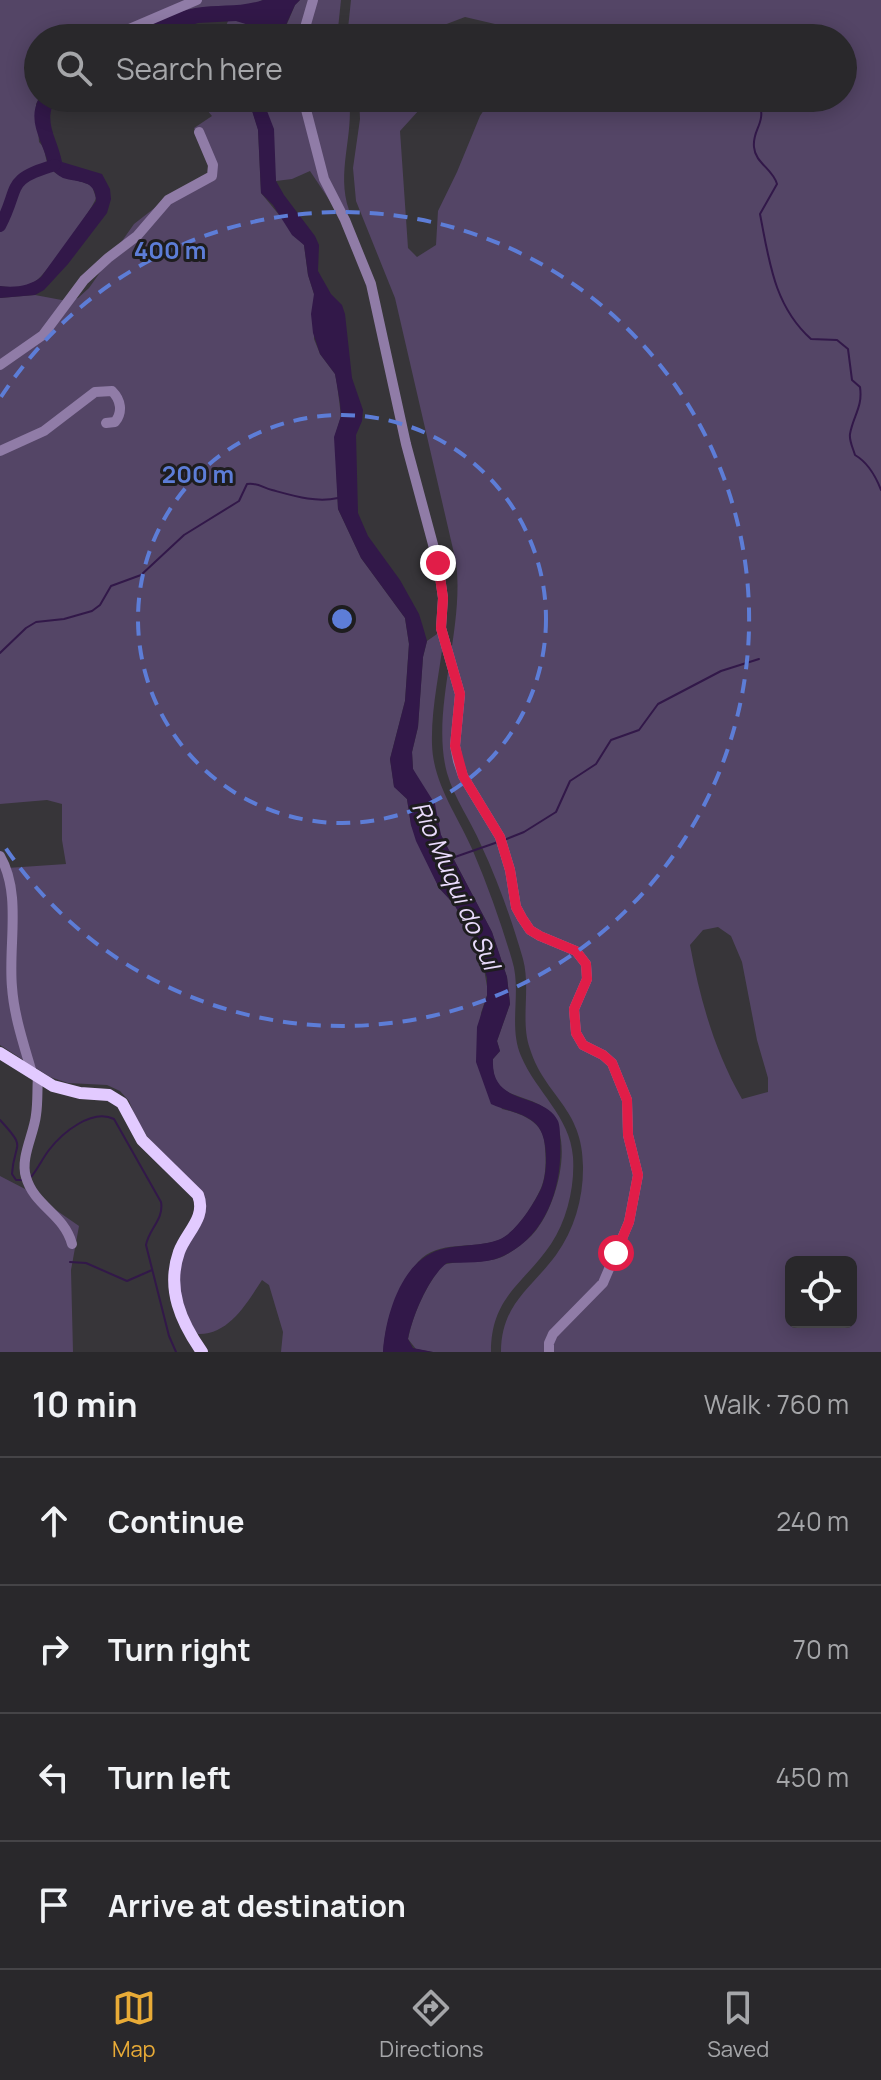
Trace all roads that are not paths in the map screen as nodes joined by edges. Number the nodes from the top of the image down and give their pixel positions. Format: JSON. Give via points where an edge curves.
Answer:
{"nodes":[{"id":1,"x":197,"y":0,"type":"edge"},
{"id":2,"x":313,"y":0,"type":"edge"},
{"id":3,"x":141,"y":24,"type":"edge"},
{"id":4,"x":306,"y":24,"type":"edge"},
{"id":5,"x":307,"y":112,"type":"edge"},
{"id":6,"x":199,"y":132,"type":"dead end"},
{"id":7,"x":0,"y":365,"type":"edge"},
{"id":8,"x":106,"y":423,"type":"dead end"},
{"id":9,"x":0,"y":451,"type":"edge"},
{"id":10,"x":0,"y":856,"type":"edge"},
{"id":11,"x":0,"y":1053,"type":"edge"},
{"id":12,"x":35,"y":1075,"type":"junction"},
{"id":13,"x":72,"y":1244,"type":"dead end"},
{"id":14,"x":202,"y":1352,"type":"edge"},
{"id":15,"x":549,"y":1352,"type":"edge"}],
"edges":[{"from":1,"to":3,"type":"street"},
{"from":2,"to":4,"type":"street"},
{"from":5,"to":15,"type":"street","via":[[324,179],[371,284],[438,563],[441,628],[460,694],[458,761],[500,837],[522,918],[530,930],[576,951],[586,964],[587,979],[574,1009],[576,1033],[583,1045],[612,1063],[627,1100],[628,1135],[638,1175],[629,1222],[603,1283],[553,1334]]},
{"from":6,"to":7,"type":"street","via":[[213,165],[212,176],[168,200],[137,236],[84,280],[43,335]]},
{"from":8,"to":9,"type":"street","via":[[115,422],[120,405],[105,389],[38,435]]},
{"from":10,"to":12,"type":"street","via":[[12,913],[15,1013]]},
{"from":11,"to":12,"type":"main road"},
{"from":12,"to":13,"type":"street","via":[[36,1117],[26,1178],[63,1223]]},
{"from":12,"to":14,"type":"main road","via":[[65,1090],[109,1095],[122,1103],[142,1140],[198,1195],[200,1214],[178,1253],[174,1283],[182,1320]]}]}
